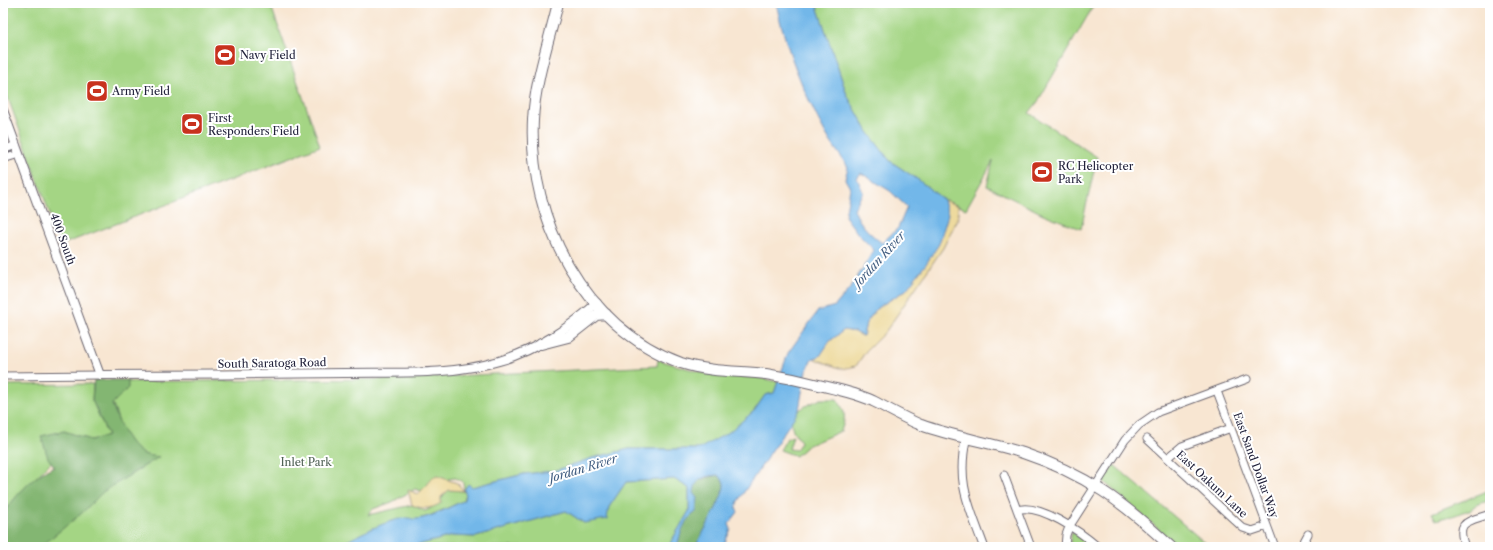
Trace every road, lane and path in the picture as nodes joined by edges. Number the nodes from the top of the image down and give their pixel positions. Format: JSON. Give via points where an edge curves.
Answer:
{"nodes":[{"id":1,"x":558,"y":3,"type":"edge"},
{"id":2,"x":3,"y":110,"type":"edge"},
{"id":3,"x":16,"y":146,"type":"junction"},
{"id":4,"x":3,"y":150,"type":"edge"},
{"id":5,"x":19,"y":154,"type":"junction"},
{"id":6,"x":3,"y":159,"type":"edge"},
{"id":7,"x":597,"y":303,"type":"junction"},
{"id":8,"x":606,"y":314,"type":"junction"},
{"id":9,"x":539,"y":345,"type":"junction"},
{"id":10,"x":100,"y":375,"type":"junction"},
{"id":11,"x":3,"y":376,"type":"edge"},
{"id":12,"x":1247,"y":379,"type":"dead end"},
{"id":13,"x":1217,"y":391,"type":"junction"},
{"id":14,"x":901,"y":414,"type":"junction"},
{"id":15,"x":1231,"y":428,"type":"junction"},
{"id":16,"x":966,"y":438,"type":"junction"},
{"id":17,"x":1147,"y":439,"type":"dead end"},
{"id":18,"x":1020,"y":452,"type":"junction"},
{"id":19,"x":1168,"y":458,"type":"junction"},
{"id":20,"x":1004,"y":475,"type":"dead end"},
{"id":21,"x":1096,"y":486,"type":"junction"},
{"id":22,"x":1017,"y":510,"type":"junction"},
{"id":23,"x":1490,"y":514,"type":"edge"},
{"id":24,"x":1069,"y":526,"type":"junction"},
{"id":25,"x":1267,"y":526,"type":"junction"},
{"id":26,"x":1308,"y":534,"type":"dead end"},
{"id":27,"x":984,"y":547,"type":"edge"},
{"id":28,"x":1031,"y":547,"type":"edge"},
{"id":29,"x":1065,"y":547,"type":"edge"},
{"id":30,"x":1098,"y":547,"type":"edge"},
{"id":31,"x":1171,"y":547,"type":"edge"},
{"id":32,"x":1275,"y":547,"type":"edge"},
{"id":33,"x":1302,"y":547,"type":"edge"},
{"id":34,"x":1465,"y":547,"type":"edge"}],
"edges":[{"from":1,"to":7,"type":"main road","via":[[535,104],[533,131],[536,174],[543,206],[560,250]]},
{"from":2,"to":3,"type":"street","name":"400 South"},
{"from":3,"to":4,"type":"street"},
{"from":3,"to":5,"type":"street","name":"400 South"},
{"from":5,"to":6,"type":"street"},
{"from":5,"to":10,"type":"street","name":"400 South"},
{"from":7,"to":8,"type":"main road"},
{"from":7,"to":9,"type":"street","name":"South Saratoga Road","via":[[570,326]]},
{"from":8,"to":9,"type":"main road","via":[[596,315],[568,337]]},
{"from":8,"to":14,"type":"main road","via":[[634,338],[682,363],[714,371],[777,376],[808,382],[866,398]]},
{"from":9,"to":10,"type":"street","name":"South Saratoga Road","via":[[498,362],[449,370]]},
{"from":10,"to":11,"type":"street","name":"South Saratoga Road"},
{"from":12,"to":13,"type":"street"},
{"from":13,"to":15,"type":"street","name":"East Sand Dollar Way"},
{"from":13,"to":21,"type":"street","via":[[1158,412],[1138,425],[1125,440]]},
{"from":14,"to":16,"type":"main road","via":[[919,424]]},
{"from":14,"to":18,"type":"main road","via":[[988,439]]},
{"from":15,"to":19,"type":"street","via":[[1182,446]]},
{"from":15,"to":25,"type":"street","name":"East Sand Dollar Way"},
{"from":16,"to":18,"type":"main road"},
{"from":16,"to":27,"type":"street","via":[[962,483]]},
{"from":17,"to":19,"type":"street","name":"East Oakum Lane"},
{"from":18,"to":21,"type":"main road","via":[[1060,467]]},
{"from":19,"to":25,"type":"street","name":"East Oakum Lane","via":[[1243,528],[1252,531]]},
{"from":20,"to":22,"type":"street"},
{"from":21,"to":24,"type":"street"},
{"from":21,"to":31,"type":"main road","via":[[1127,507]]},
{"from":22,"to":24,"type":"street","via":[[1030,508]]},
{"from":22,"to":28,"type":"street"},
{"from":23,"to":34,"type":"street","via":[[1463,525],[1460,533]]},
{"from":24,"to":29,"type":"street"},
{"from":24,"to":30,"type":"street"},
{"from":25,"to":32,"type":"street","name":"East Sand Dollar Way"},
{"from":26,"to":33,"type":"street"}]}
